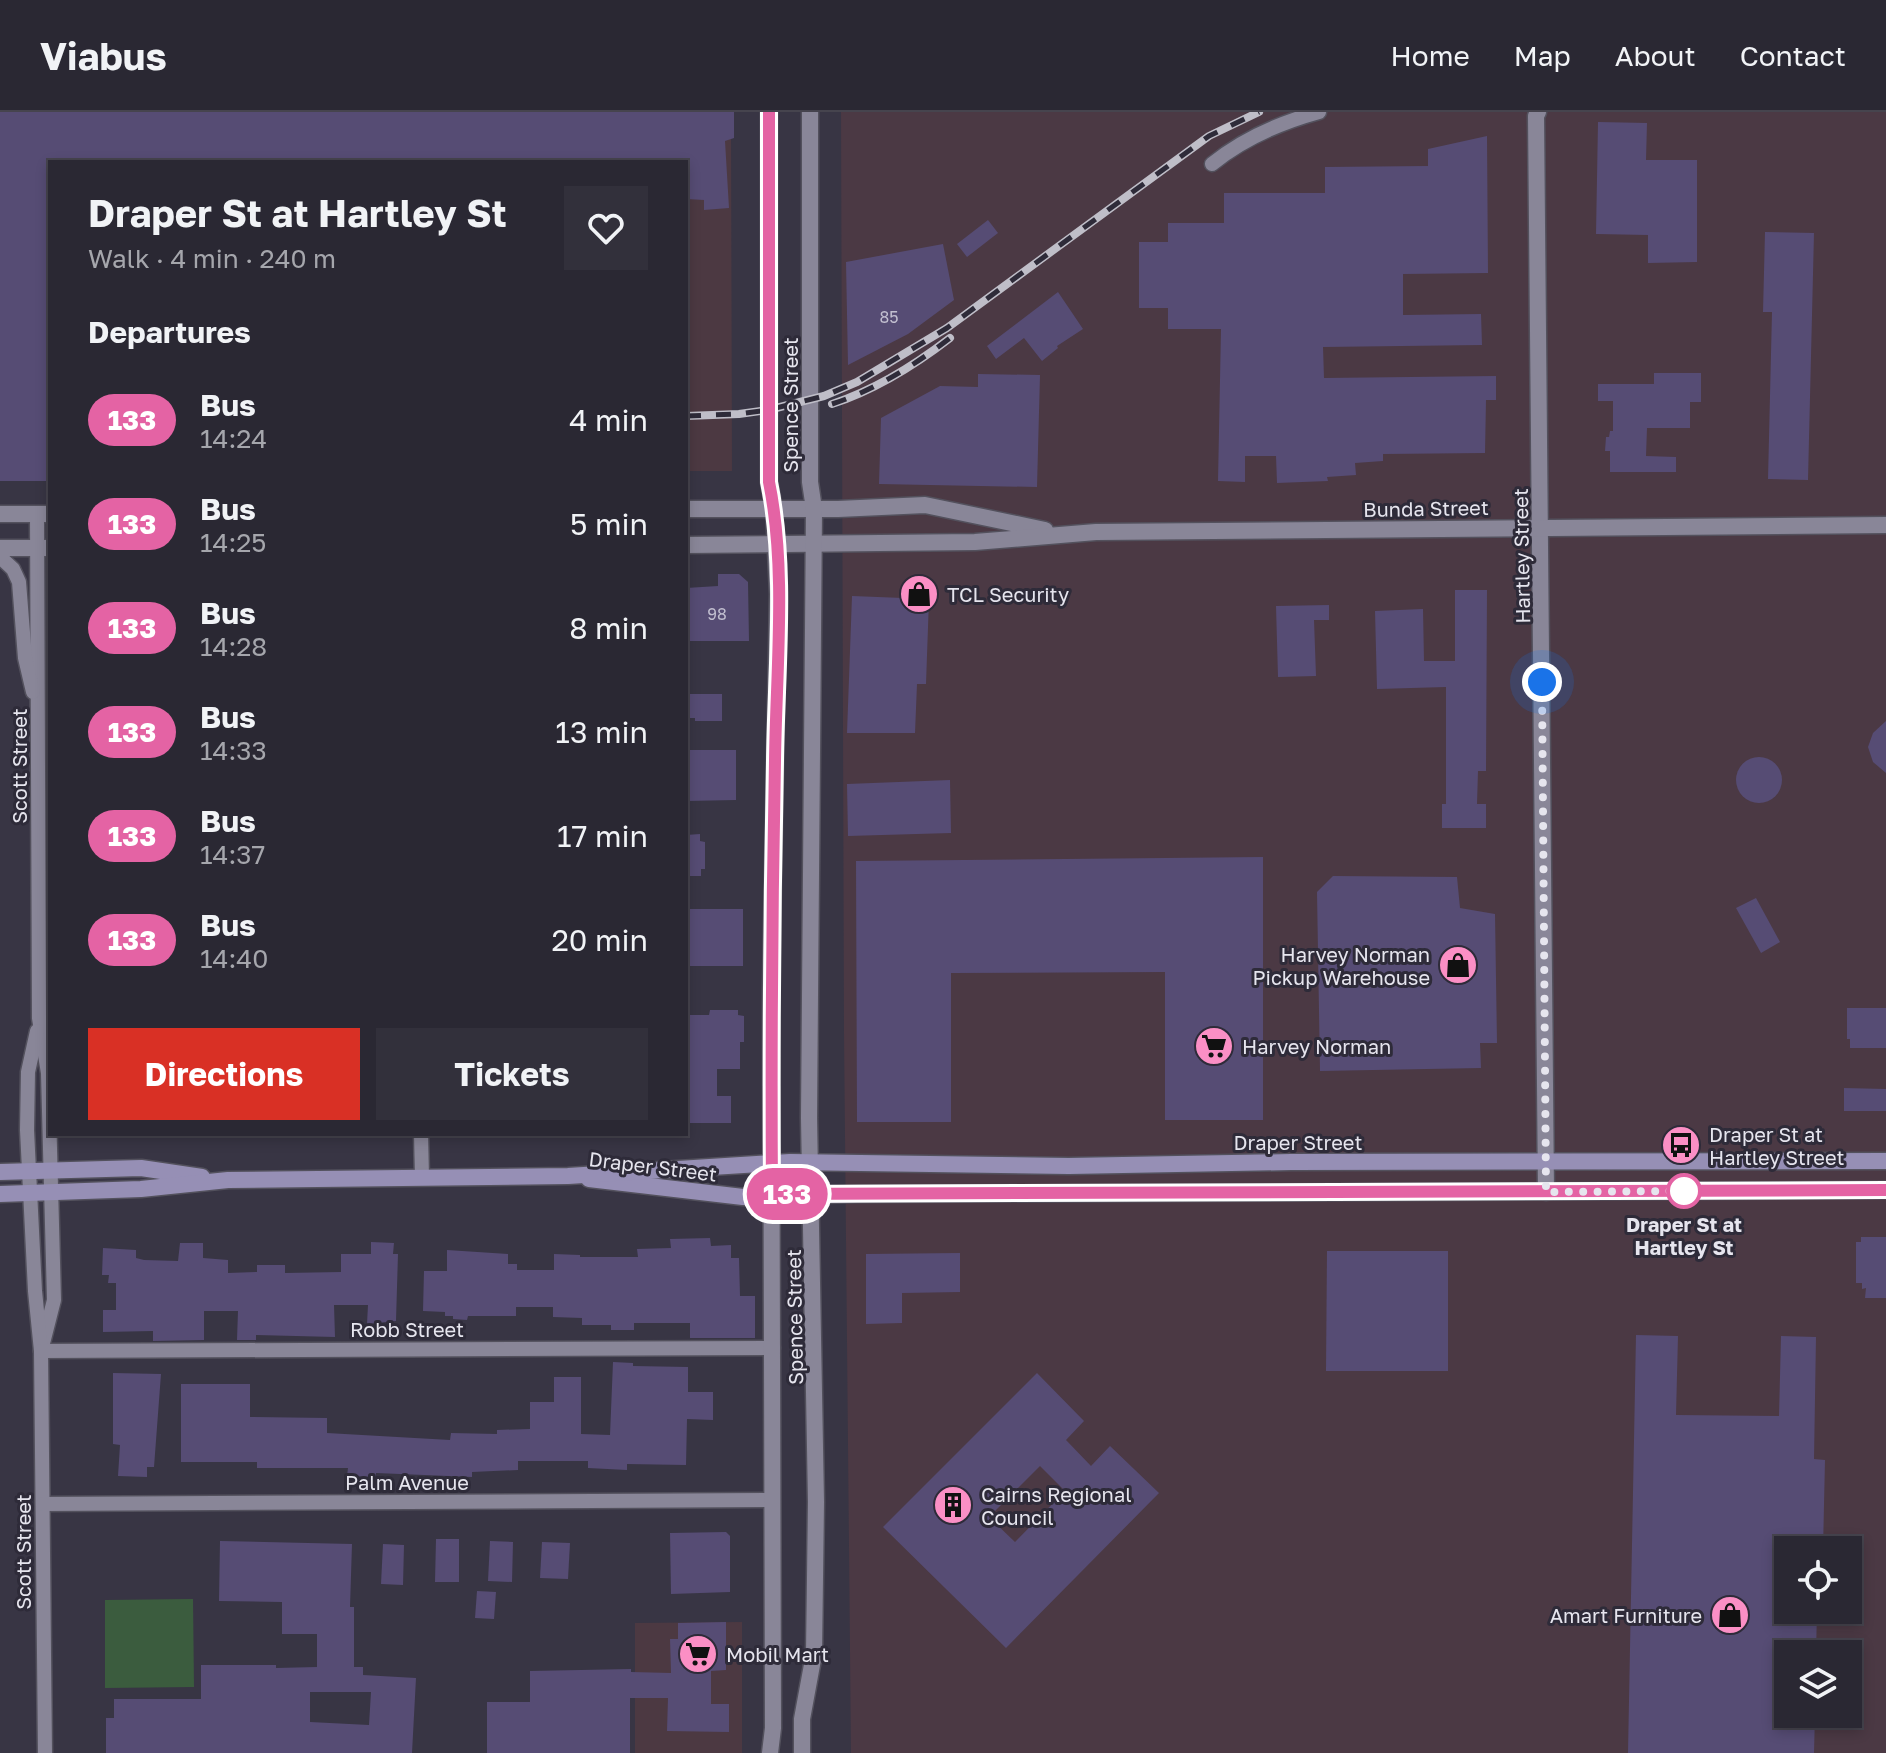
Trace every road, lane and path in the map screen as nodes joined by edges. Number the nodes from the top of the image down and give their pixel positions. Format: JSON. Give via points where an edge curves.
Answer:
{"nodes":[{"id":1,"x":769,"y":112,"type":"edge"},
{"id":2,"x":810,"y":112,"type":"edge"},
{"id":3,"x":1319,"y":112,"type":"edge"},
{"id":4,"x":1538,"y":112,"type":"edge"},
{"id":5,"x":1212,"y":164,"type":"dead end"},
{"id":6,"x":688,"y":509,"type":"edge"},
{"id":7,"x":774,"y":509,"type":"junction"},
{"id":8,"x":814,"y":509,"type":"junction"},
{"id":9,"x":0,"y":514,"type":"edge"},
{"id":10,"x":43,"y":514,"type":"edge"},
{"id":11,"x":1886,"y":525,"type":"edge"},
{"id":12,"x":1541,"y":527,"type":"junction"},
{"id":13,"x":1063,"y":533,"type":"junction"},
{"id":14,"x":814,"y":542,"type":"junction"},
{"id":15,"x":776,"y":544,"type":"junction"},
{"id":16,"x":688,"y":545,"type":"edge"},
{"id":17,"x":0,"y":548,"type":"edge"},
{"id":18,"x":44,"y":548,"type":"edge"},
{"id":19,"x":0,"y":557,"type":"edge"},
{"id":20,"x":43,"y":722,"type":"edge"},
{"id":21,"x":45,"y":991,"type":"edge"},
{"id":22,"x":39,"y":1018,"type":"junction"},
{"id":23,"x":48,"y":1073,"type":"edge"},
{"id":24,"x":50,"y":1136,"type":"edge"},
{"id":25,"x":421,"y":1136,"type":"edge"},
{"id":26,"x":1886,"y":1161,"type":"edge"},
{"id":27,"x":1545,"y":1162,"type":"junction"},
{"id":28,"x":810,"y":1163,"type":"junction"},
{"id":29,"x":771,"y":1164,"type":"junction"},
{"id":30,"x":29,"y":1171,"type":"junction"},
{"id":31,"x":51,"y":1171,"type":"junction"},
{"id":32,"x":0,"y":1172,"type":"edge"},
{"id":33,"x":568,"y":1176,"type":"junction"},
{"id":34,"x":422,"y":1177,"type":"junction"},
{"id":35,"x":228,"y":1180,"type":"junction"},
{"id":36,"x":1886,"y":1190,"type":"edge"},
{"id":37,"x":1546,"y":1192,"type":"junction"},
{"id":38,"x":30,"y":1193,"type":"junction"},
{"id":39,"x":52,"y":1193,"type":"junction"},
{"id":40,"x":0,"y":1194,"type":"edge"},
{"id":41,"x":772,"y":1194,"type":"junction"},
{"id":42,"x":812,"y":1194,"type":"junction"},
{"id":43,"x":773,"y":1348,"type":"junction"},
{"id":44,"x":41,"y":1351,"type":"junction"},
{"id":45,"x":772,"y":1500,"type":"junction"},
{"id":46,"x":43,"y":1504,"type":"junction"},
{"id":47,"x":45,"y":1753,"type":"edge"},
{"id":48,"x":770,"y":1753,"type":"edge"},
{"id":49,"x":802,"y":1753,"type":"edge"}],
"edges":[{"from":1,"to":7,"type":"street","name":"Spence Street","via":[[768,421]]},
{"from":2,"to":8,"type":"street","name":"Spence Street"},
{"from":3,"to":5,"type":"street","via":[[1265,130]]},
{"from":4,"to":12,"type":"street","name":"Hartley Street"},
{"from":6,"to":7,"type":"street","name":"Bunda Street"},
{"from":7,"to":8,"type":"street","name":"Bunda Street"},
{"from":7,"to":15,"type":"street","name":"Spence Street"},
{"from":8,"to":13,"type":"street","name":"Bunda Street","via":[[925,505]]},
{"from":8,"to":14,"type":"street","name":"Spence Street"},
{"from":9,"to":10,"type":"street"},
{"from":10,"to":18,"type":"street","name":"Scott Street"},
{"from":11,"to":12,"type":"street","name":"Bunda Street"},
{"from":12,"to":13,"type":"street","name":"Bunda Street"},
{"from":12,"to":27,"type":"street","name":"Hartley Street"},
{"from":13,"to":14,"type":"street","name":"Bunda Street","via":[[975,542]]},
{"from":14,"to":15,"type":"street","name":"Bunda Street"},
{"from":14,"to":28,"type":"street","name":"Spence Street"},
{"from":15,"to":16,"type":"street","name":"Bunda Street"},
{"from":15,"to":29,"type":"street","name":"Spence Street"},
{"from":17,"to":18,"type":"street"},
{"from":18,"to":20,"type":"street","name":"Scott Street"},
{"from":19,"to":20,"type":"street","via":[[19,582],[25,658]]},
{"from":20,"to":21,"type":"street","name":"Scott Street"},
{"from":21,"to":22,"type":"street","name":"Scott Street"},
{"from":22,"to":23,"type":"street","name":"Scott Street"},
{"from":22,"to":30,"type":"street","name":"Scott Street","via":[[28,1072]]},
{"from":24,"to":31,"type":"street","name":"Scott Street"},
{"from":25,"to":34,"type":"street"},
{"from":26,"to":27,"type":"main road","name":"Draper Street"},
{"from":27,"to":28,"type":"main road","name":"Draper Street"},
{"from":27,"to":37,"type":"street","name":"Hartley Street"},
{"from":28,"to":29,"type":"main road","name":"Draper Street"},
{"from":28,"to":42,"type":"street","name":"Spence Street"},
{"from":29,"to":33,"type":"main road","name":"Draper Street"},
{"from":29,"to":41,"type":"street","name":"Spence Street"},
{"from":30,"to":31,"type":"main road","name":"Draper Street"},
{"from":30,"to":32,"type":"main road","name":"Draper Street"},
{"from":30,"to":38,"type":"street","name":"Scott Street"},
{"from":31,"to":35,"type":"main road","name":"Draper Street","via":[[141,1168]]},
{"from":31,"to":39,"type":"street","name":"Scott Street"},
{"from":33,"to":34,"type":"main road","name":"Draper Street"},
{"from":33,"to":41,"type":"main road","name":"Draper Street","via":[[743,1197]]},
{"from":34,"to":35,"type":"main road","name":"Draper Street"},
{"from":35,"to":39,"type":"main road","name":"Draper Street"},
{"from":36,"to":37,"type":"main road","name":"Draper Street"},
{"from":37,"to":42,"type":"main road","name":"Draper Street"},
{"from":38,"to":39,"type":"main road","name":"Draper Street"},
{"from":38,"to":40,"type":"main road","name":"Draper Street"},
{"from":38,"to":44,"type":"street","name":"Scott Street"},
{"from":39,"to":44,"type":"street","name":"Scott Street","via":[[54,1300]]},
{"from":41,"to":42,"type":"main road","name":"Draper Street"},
{"from":41,"to":43,"type":"street","name":"Spence Street"},
{"from":42,"to":49,"type":"street","name":"Spence Street","via":[[814,1642]]},
{"from":43,"to":44,"type":"street","name":"Robb Street"},
{"from":43,"to":45,"type":"street","name":"Spence Street"},
{"from":44,"to":46,"type":"street","name":"Scott Street"},
{"from":45,"to":46,"type":"street","name":"Palm Avenue"},
{"from":45,"to":48,"type":"street","name":"Spence Street"},
{"from":46,"to":47,"type":"street","name":"Scott Street"}]}
